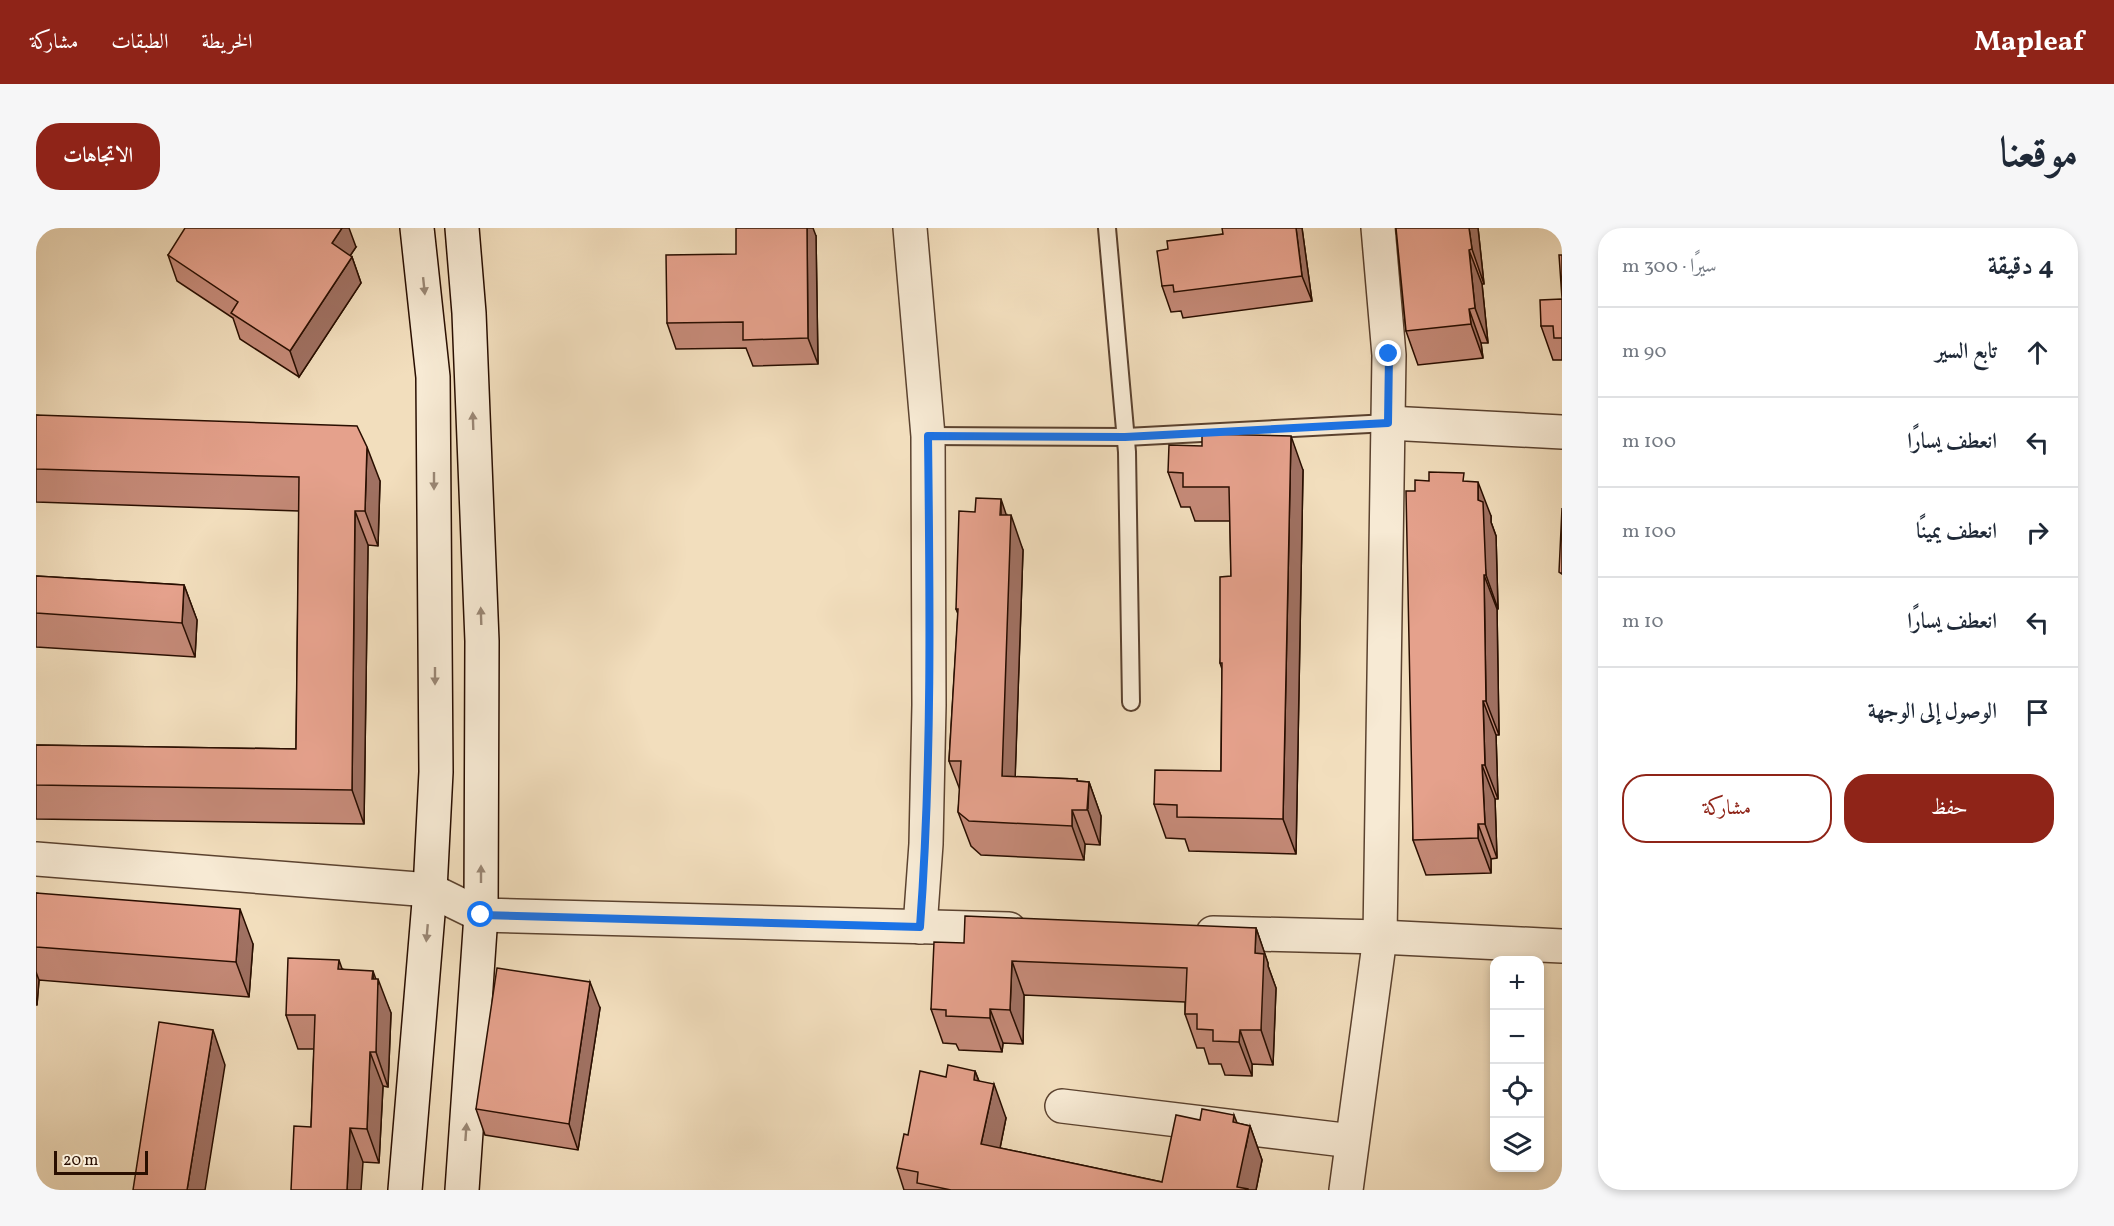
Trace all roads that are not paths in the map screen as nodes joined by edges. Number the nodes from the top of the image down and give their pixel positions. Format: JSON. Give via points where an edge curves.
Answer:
{"nodes":[{"id":1,"x":417,"y":228,"type":"edge"},
{"id":2,"x":462,"y":228,"type":"edge"},
{"id":3,"x":910,"y":228,"type":"edge"},
{"id":4,"x":1107,"y":228,"type":"edge"},
{"id":5,"x":1378,"y":228,"type":"edge"},
{"id":6,"x":1388,"y":423,"type":"junction"},
{"id":7,"x":1562,"y":432,"type":"edge"},
{"id":8,"x":928,"y":436,"type":"junction"},
{"id":9,"x":1125,"y":437,"type":"junction"},
{"id":10,"x":1131,"y":702,"type":"dead end"},
{"id":11,"x":36,"y":859,"type":"edge"},
{"id":12,"x":430,"y":890,"type":"junction"},
{"id":13,"x":481,"y":915,"type":"junction"},
{"id":14,"x":920,"y":927,"type":"junction"},
{"id":15,"x":1038,"y":930,"type":"edge"},
{"id":16,"x":1179,"y":933,"type":"edge"},
{"id":17,"x":1380,"y":937,"type":"junction"},
{"id":18,"x":1562,"y":946,"type":"edge"},
{"id":19,"x":1062,"y":1107,"type":"dead end"},
{"id":20,"x":1352,"y":1141,"type":"junction"},
{"id":21,"x":405,"y":1190,"type":"edge"},
{"id":22,"x":462,"y":1190,"type":"edge"},
{"id":23,"x":1346,"y":1190,"type":"edge"}],
"edges":[{"from":1,"to":12,"type":"street","one_way":true,"via":[[433,377],[436,772]]},
{"from":13,"to":2,"type":"street","one_way":true,"via":[[482,641]]},
{"from":3,"to":8,"type":"street"},
{"from":4,"to":9,"type":"lane"},
{"from":5,"to":6,"type":"street","via":[[1389,354]]},
{"from":6,"to":7,"type":"street"},
{"from":6,"to":9,"type":"lane"},
{"from":6,"to":17,"type":"street"},
{"from":8,"to":9,"type":"lane"},
{"from":8,"to":14,"type":"street","via":[[929,705]]},
{"from":9,"to":10,"type":"lane"},
{"from":11,"to":12,"type":"street"},
{"from":12,"to":13,"type":"street"},
{"from":12,"to":21,"type":"street","one_way":true},
{"from":13,"to":14,"type":"street"},
{"from":22,"to":13,"type":"street","one_way":true},
{"from":14,"to":15,"type":"street"},
{"from":16,"to":17,"type":"street"},
{"from":17,"to":18,"type":"street"},
{"from":17,"to":20,"type":"street"},
{"from":19,"to":20,"type":"street"},
{"from":20,"to":23,"type":"street"}]}
